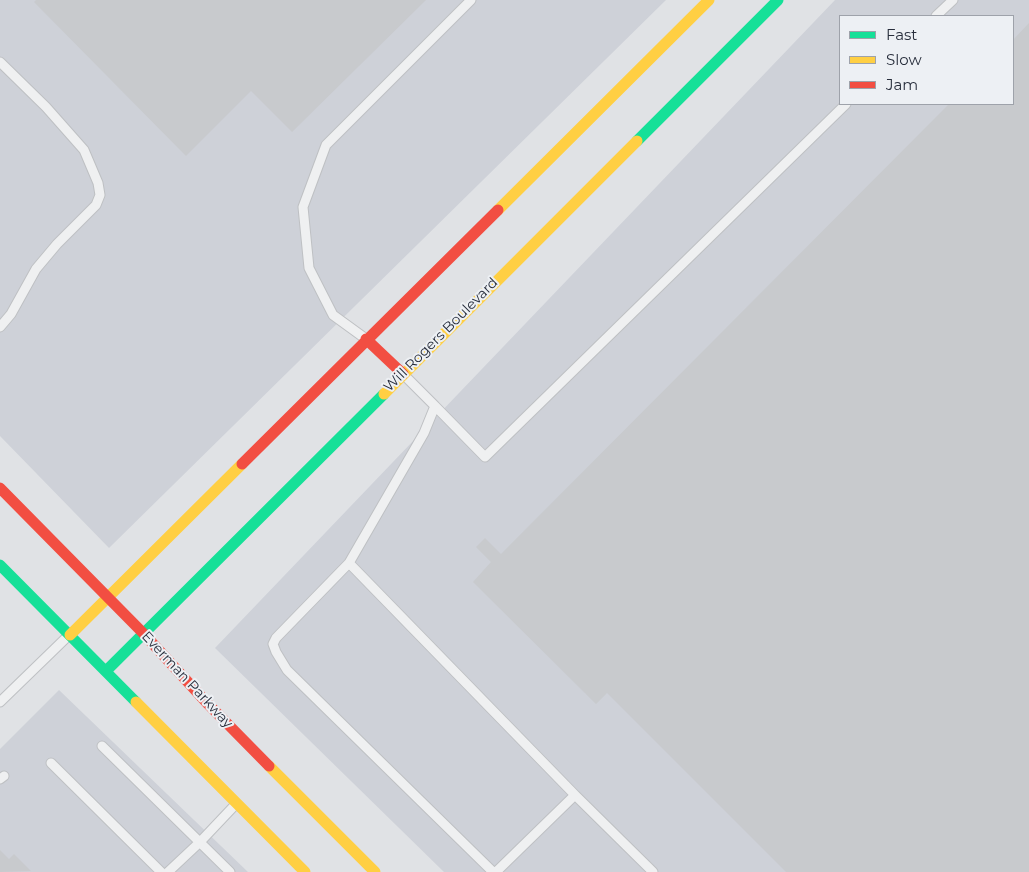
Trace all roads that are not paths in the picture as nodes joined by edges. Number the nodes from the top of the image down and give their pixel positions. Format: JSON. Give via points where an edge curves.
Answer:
{"nodes":[{"id":1,"x":471,"y":0,"type":"edge"},
{"id":2,"x":709,"y":0,"type":"edge"},
{"id":3,"x":778,"y":0,"type":"edge"},
{"id":4,"x":953,"y":0,"type":"edge"},
{"id":5,"x":937,"y":15,"type":"edge"},
{"id":6,"x":0,"y":62,"type":"edge"},
{"id":7,"x":845,"y":105,"type":"edge"},
{"id":8,"x":0,"y":327,"type":"edge"},
{"id":9,"x":366,"y":339,"type":"junction"},
{"id":10,"x":403,"y":374,"type":"junction"},
{"id":11,"x":435,"y":406,"type":"junction"},
{"id":12,"x":0,"y":488,"type":"edge"},
{"id":13,"x":349,"y":563,"type":"junction"},
{"id":14,"x":0,"y":565,"type":"edge"},
{"id":15,"x":108,"y":597,"type":"junction"},
{"id":16,"x":144,"y":633,"type":"junction"},
{"id":17,"x":70,"y":635,"type":"junction"},
{"id":18,"x":106,"y":671,"type":"junction"},
{"id":19,"x":0,"y":702,"type":"edge"},
{"id":20,"x":102,"y":746,"type":"dead end"},
{"id":21,"x":52,"y":763,"type":"dead end"},
{"id":22,"x":575,"y":795,"type":"junction"},
{"id":23,"x":236,"y":803,"type":"junction"},
{"id":24,"x":200,"y":842,"type":"junction"},
{"id":25,"x":161,"y":872,"type":"edge"},
{"id":26,"x":168,"y":872,"type":"edge"},
{"id":27,"x":230,"y":872,"type":"edge"},
{"id":28,"x":305,"y":872,"type":"edge"},
{"id":29,"x":375,"y":872,"type":"edge"},
{"id":30,"x":494,"y":872,"type":"edge"},
{"id":31,"x":653,"y":872,"type":"edge"}],
"edges":[{"from":1,"to":9,"type":"lane","via":[[326,145],[303,207],[309,268],[333,315]]},
{"from":2,"to":9,"type":"main road"},
{"from":3,"to":10,"type":"main road","name":"Will Rogers Boulevard"},
{"from":4,"to":5,"type":"lane"},
{"from":6,"to":8,"type":"lane","via":[[84,150],[100,195],[96,205],[36,270]]},
{"from":7,"to":11,"type":"lane","via":[[485,457]]},
{"from":9,"to":10,"type":"main road"},
{"from":9,"to":15,"type":"main road"},
{"from":10,"to":11,"type":"lane"},
{"from":10,"to":16,"type":"main road","name":"Will Rogers Boulevard"},
{"from":11,"to":13,"type":"lane","via":[[424,433]]},
{"from":12,"to":15,"type":"main road","name":"Everman Parkway"},
{"from":13,"to":22,"type":"lane"},
{"from":13,"to":30,"type":"lane","via":[[276,638],[273,644],[276,652],[287,670]]},
{"from":14,"to":17,"type":"main road"},
{"from":15,"to":16,"type":"main road","name":"Everman Parkway"},
{"from":15,"to":17,"type":"main road"},
{"from":16,"to":18,"type":"main road","name":"Will Rogers Boulevard"},
{"from":16,"to":29,"type":"main road","name":"Everman Parkway","via":[[208,704]]},
{"from":17,"to":18,"type":"main road"},
{"from":17,"to":19,"type":"lane"},
{"from":18,"to":23,"type":"main road"},
{"from":20,"to":24,"type":"lane"},
{"from":21,"to":25,"type":"lane"},
{"from":22,"to":30,"type":"lane"},
{"from":22,"to":31,"type":"lane"},
{"from":23,"to":24,"type":"lane"},
{"from":23,"to":28,"type":"main road"},
{"from":24,"to":26,"type":"lane"},
{"from":24,"to":27,"type":"lane"}]}
